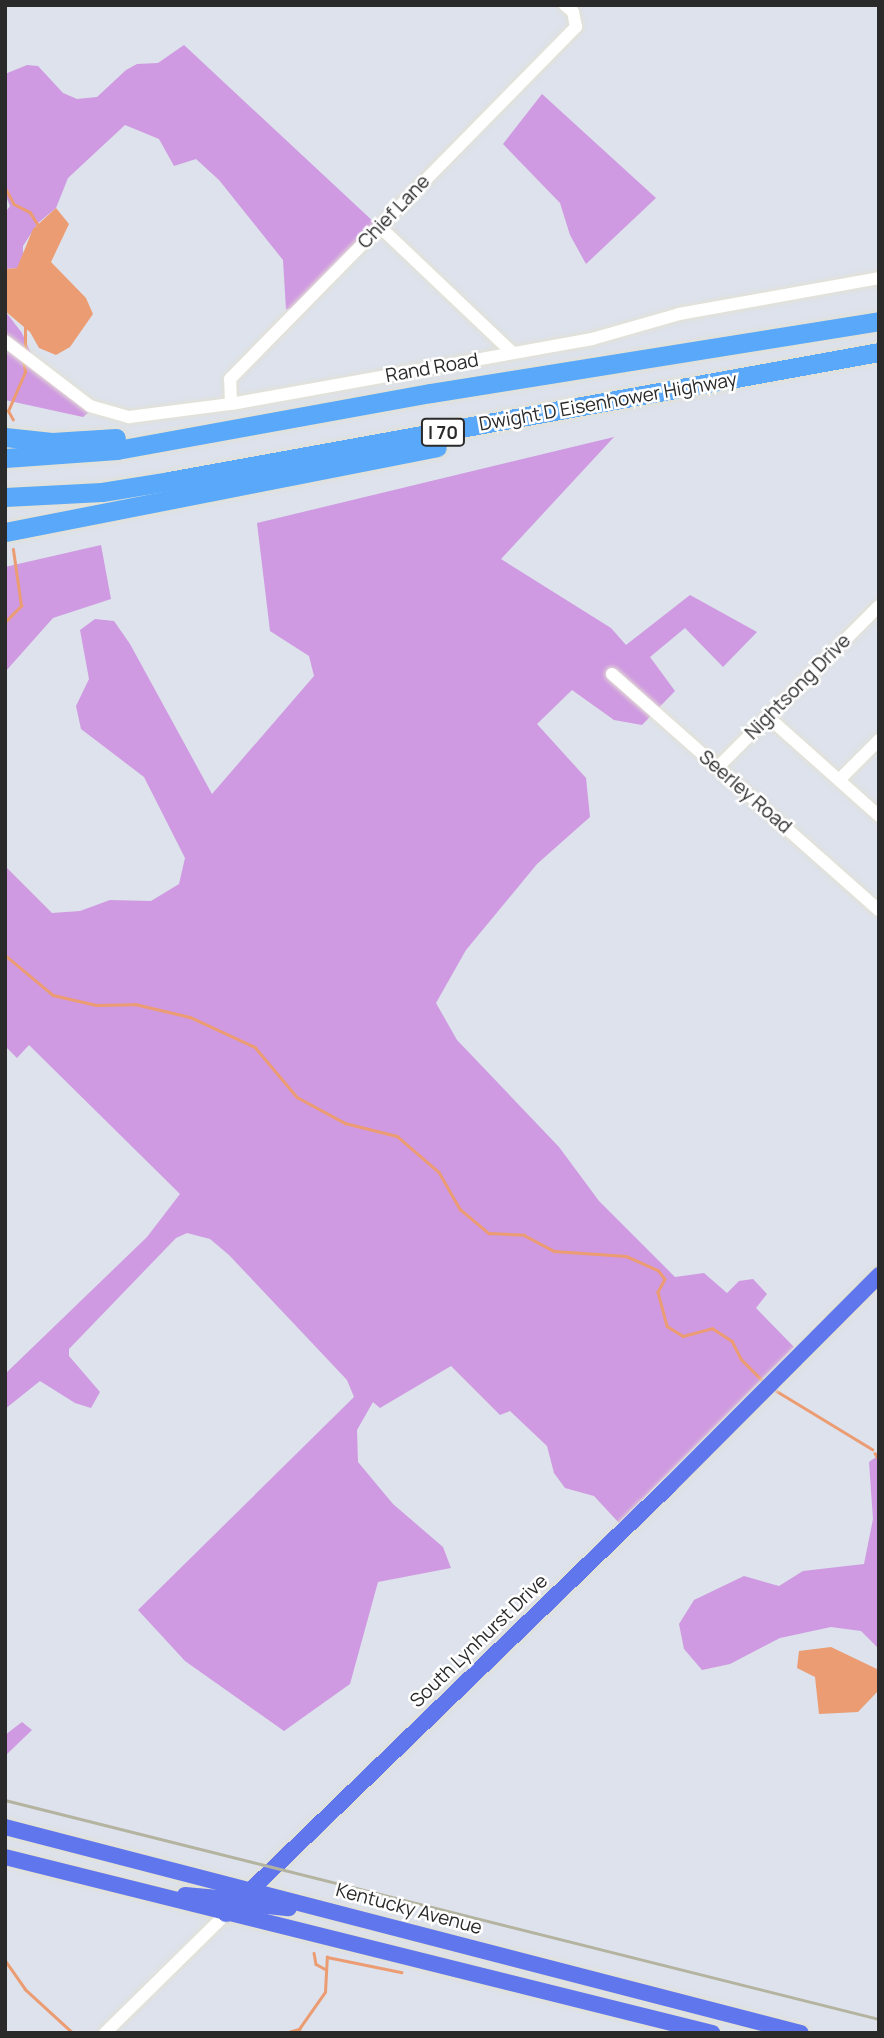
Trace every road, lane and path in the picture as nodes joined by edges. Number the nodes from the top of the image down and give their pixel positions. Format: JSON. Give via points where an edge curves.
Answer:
{"nodes":[{"id":1,"x":565,"y":5,"type":"edge"},
{"id":2,"x":380,"y":227,"type":"junction"},
{"id":3,"x":879,"y":278,"type":"edge"},
{"id":4,"x":879,"y":321,"type":"edge"},
{"id":5,"x":5,"y":341,"type":"edge"},
{"id":6,"x":879,"y":352,"type":"edge"},
{"id":7,"x":513,"y":353,"type":"junction"},
{"id":8,"x":726,"y":380,"type":"junction"},
{"id":9,"x":231,"y":404,"type":"junction"},
{"id":10,"x":245,"y":426,"type":"junction"},
{"id":11,"x":5,"y":437,"type":"edge"},
{"id":12,"x":5,"y":458,"type":"edge"},
{"id":13,"x":5,"y":497,"type":"edge"},
{"id":14,"x":5,"y":533,"type":"edge"},
{"id":15,"x":879,"y":606,"type":"edge"},
{"id":16,"x":612,"y":674,"type":"dead end"},
{"id":17,"x":768,"y":718,"type":"junction"},
{"id":18,"x":879,"y":740,"type":"edge"},
{"id":19,"x":717,"y":768,"type":"junction"},
{"id":20,"x":839,"y":780,"type":"junction"},
{"id":21,"x":879,"y":816,"type":"edge"},
{"id":22,"x":879,"y":910,"type":"edge"},
{"id":23,"x":879,"y":1275,"type":"edge"},
{"id":24,"x":5,"y":1827,"type":"edge"},
{"id":25,"x":5,"y":1857,"type":"edge"},
{"id":26,"x":251,"y":1890,"type":"junction"},
{"id":27,"x":162,"y":1897,"type":"junction"},
{"id":28,"x":308,"y":1905,"type":"junction"},
{"id":29,"x":226,"y":1914,"type":"junction"},
{"id":30,"x":105,"y":2033,"type":"edge"},
{"id":31,"x":712,"y":2033,"type":"edge"},
{"id":32,"x":801,"y":2033,"type":"edge"}],
"edges":[{"from":1,"to":2,"type":"street","name":"Chief Lane","via":[[573,12],[576,27]]},
{"from":2,"to":7,"type":"street"},
{"from":2,"to":9,"type":"street","name":"Chief Lane","via":[[230,379]]},
{"from":3,"to":7,"type":"street","name":"Rand Road","via":[[679,314],[615,334]]},
{"from":4,"to":10,"type":"highway","name":"Dwight D Eisenhower Highway","number":"I 70"},
{"from":5,"to":9,"type":"street","name":"Rand Road","via":[[98,411],[129,417]]},
{"from":6,"to":8,"type":"highway","name":"Dwight D Eisenhower Highway","number":"I 70"},
{"from":7,"to":9,"type":"street","name":"Rand Road"},
{"from":8,"to":13,"type":"highway","name":"Dwight D Eisenhower Highway","number":"I 70","via":[[137,487]]},
{"from":8,"to":14,"type":"highway","via":[[573,419]]},
{"from":10,"to":11,"type":"highway","via":[[92,440]]},
{"from":10,"to":12,"type":"highway","name":"Dwight D Eisenhower Highway","number":"I 70","via":[[104,452]]},
{"from":15,"to":17,"type":"street","name":"Nightsong Drive"},
{"from":16,"to":19,"type":"street","name":"Seerley Road"},
{"from":17,"to":19,"type":"street","name":"Nightsong Drive"},
{"from":17,"to":20,"type":"street"},
{"from":18,"to":20,"type":"street"},
{"from":19,"to":22,"type":"street","name":"Seerley Road"},
{"from":20,"to":21,"type":"street"},
{"from":23,"to":26,"type":"main road","name":"South Lynhurst Drive"},
{"from":24,"to":26,"type":"main road","name":"Kentucky Avenue"},
{"from":25,"to":27,"type":"main road"},
{"from":26,"to":27,"type":"main road","via":[[229,1898],[173,1893]]},
{"from":26,"to":28,"type":"main road","name":"Kentucky Avenue"},
{"from":26,"to":29,"type":"main road","name":"South Lynhurst Drive"},
{"from":27,"to":29,"type":"main road"},
{"from":28,"to":29,"type":"main road","via":[[251,1906]]},
{"from":28,"to":32,"type":"main road","name":"Kentucky Avenue"},
{"from":29,"to":30,"type":"street","name":"South Lynhurst Drive"},
{"from":29,"to":31,"type":"main road"}]}
